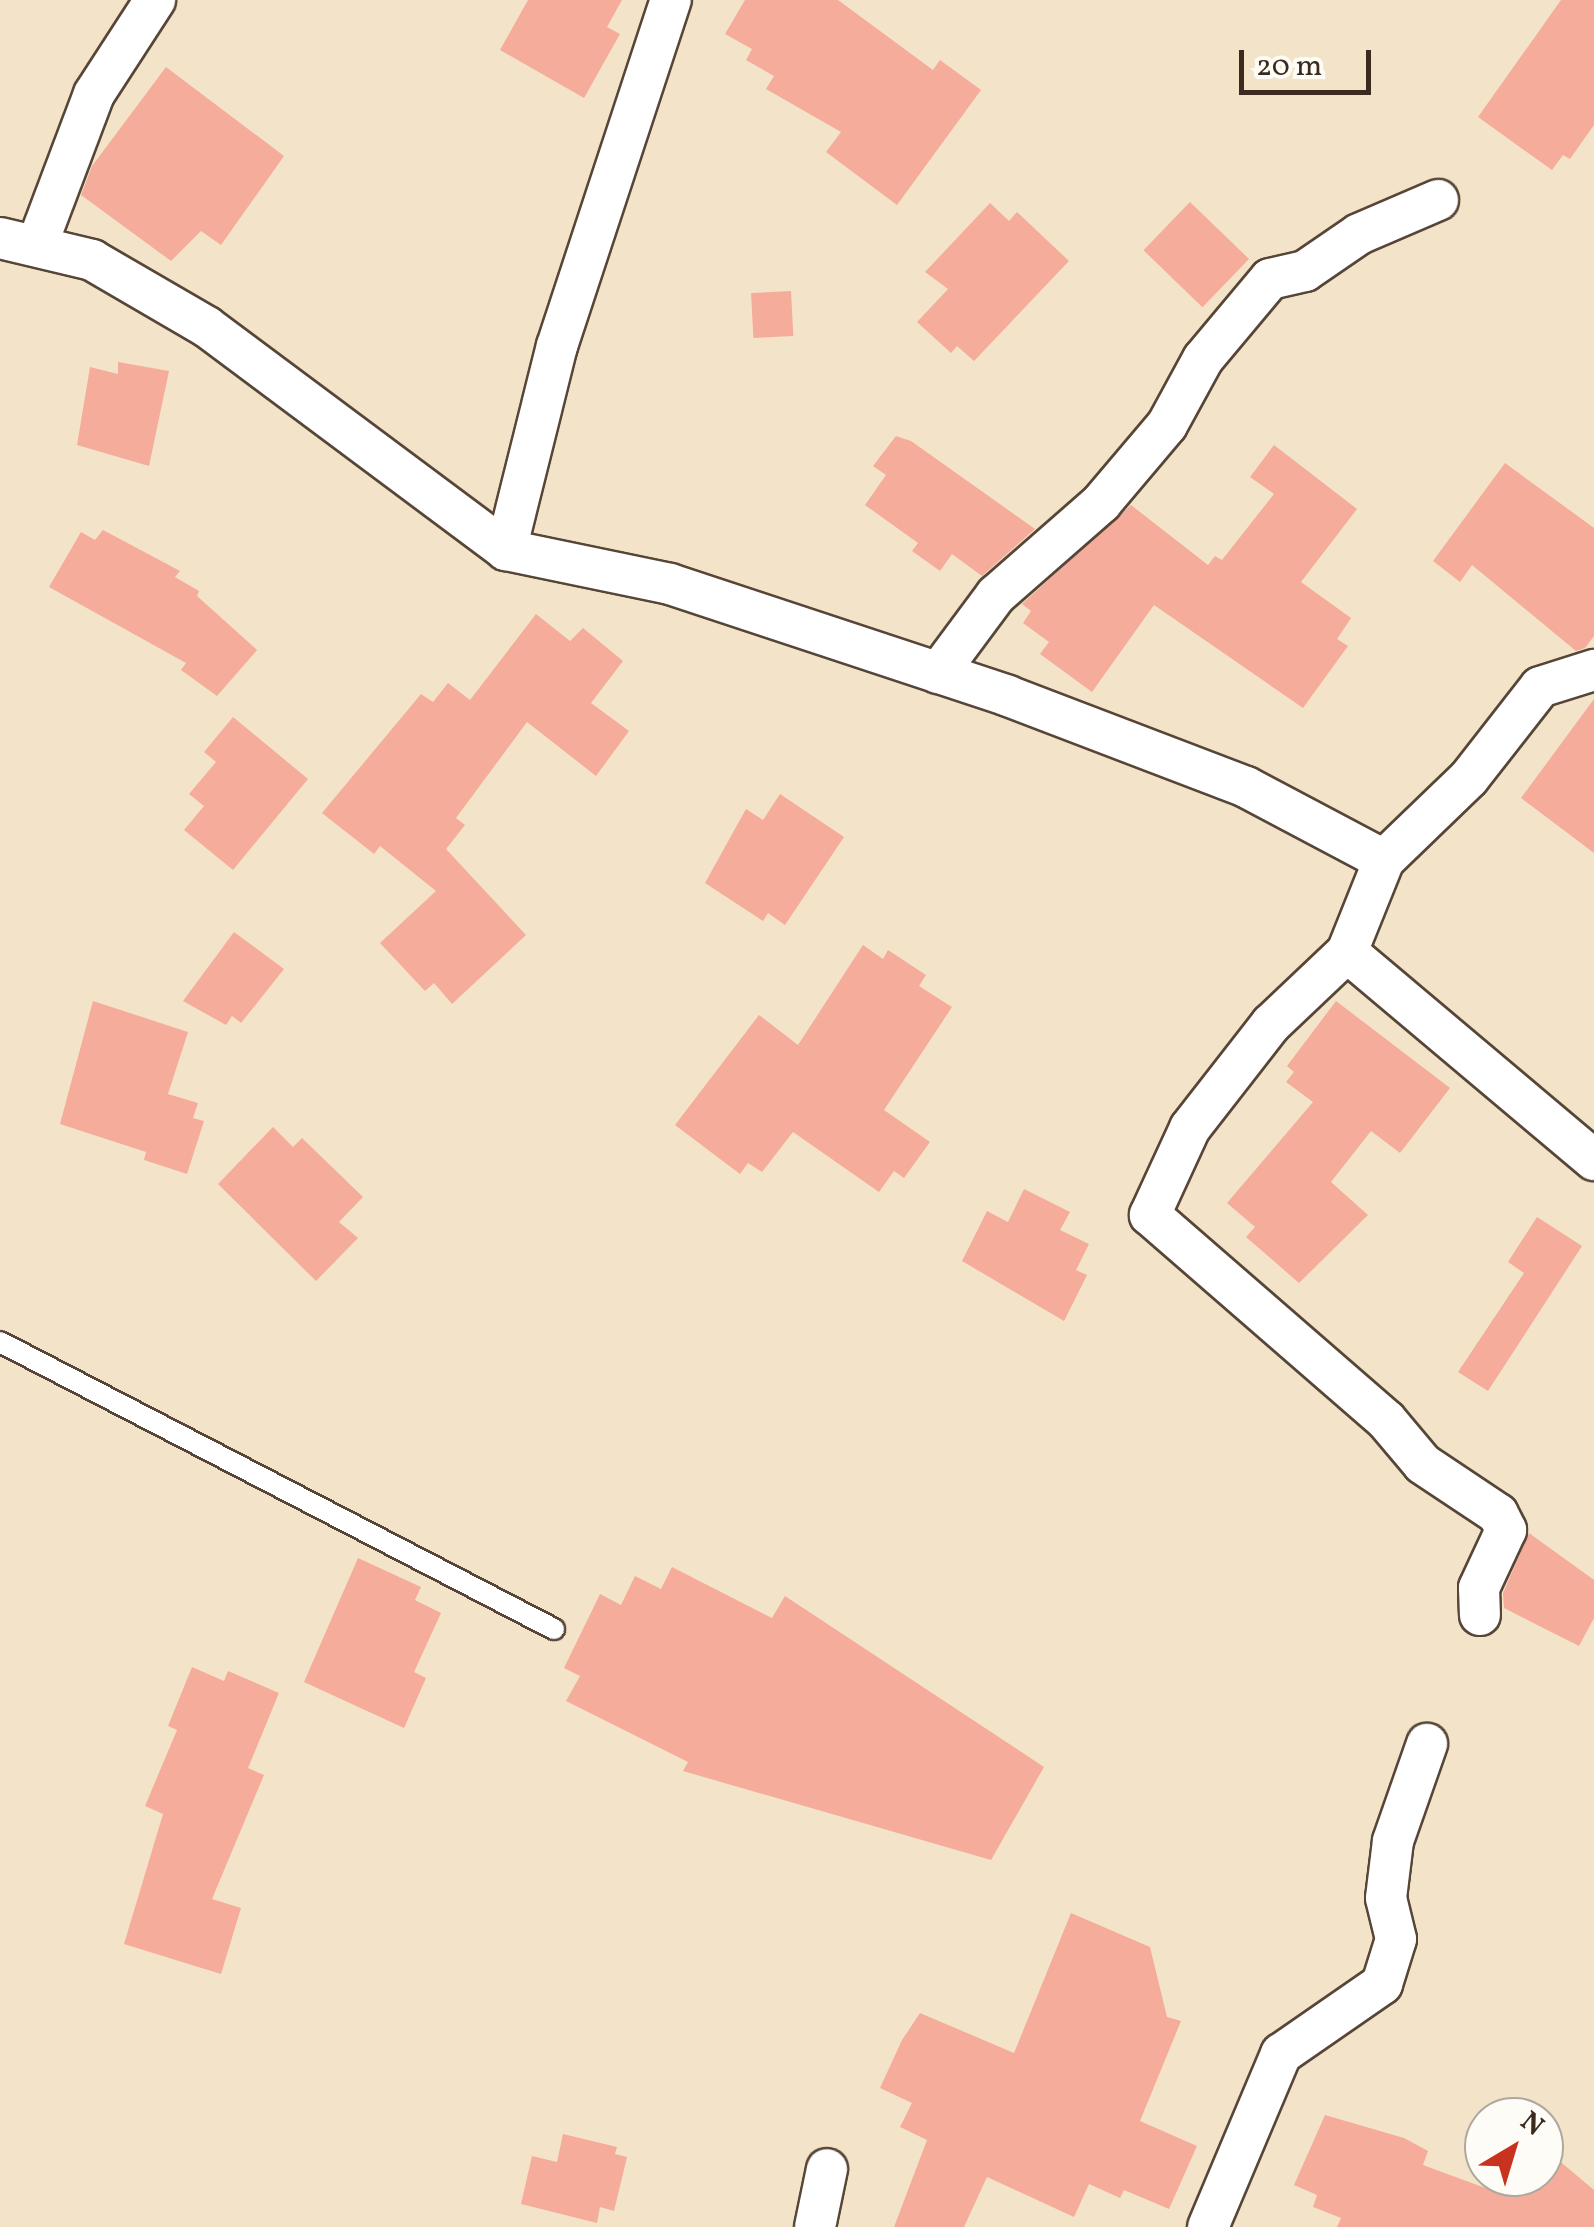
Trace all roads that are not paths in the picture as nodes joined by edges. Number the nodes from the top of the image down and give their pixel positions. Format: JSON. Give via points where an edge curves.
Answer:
{"nodes":[{"id":1,"x":155,"y":0,"type":"edge"},
{"id":2,"x":671,"y":0,"type":"edge"},
{"id":3,"x":1438,"y":200,"type":"dead end"},
{"id":4,"x":18,"y":241,"type":"edge"},
{"id":5,"x":506,"y":550,"type":"junction"},
{"id":6,"x":1594,"y":670,"type":"edge"},
{"id":7,"x":938,"y":673,"type":"junction"},
{"id":8,"x":1384,"y":860,"type":"junction"},
{"id":9,"x":1347,"y":952,"type":"junction"},
{"id":10,"x":1594,"y":1160,"type":"edge"},
{"id":11,"x":0,"y":1342,"type":"edge"},
{"id":12,"x":1480,"y":1615,"type":"dead end"},
{"id":13,"x":554,"y":1628,"type":"dead end"},
{"id":14,"x":1427,"y":1744,"type":"dead end"},
{"id":15,"x":828,"y":2169,"type":"dead end"},
{"id":16,"x":816,"y":2227,"type":"edge"},
{"id":17,"x":1208,"y":2227,"type":"edge"}],
"edges":[{"from":1,"to":4,"type":"street","via":[[94,94]]},
{"from":2,"to":5,"type":"street","via":[[557,346]]},
{"from":3,"to":7,"type":"street","via":[[1359,234],[1306,270],[1270,279],[1203,360],[1167,425],[1101,503],[996,595]]},
{"from":4,"to":5,"type":"street","via":[[92,260],[207,326]]},
{"from":5,"to":7,"type":"street","via":[[670,584]]},
{"from":6,"to":8,"type":"street","via":[[1540,687],[1469,778]]},
{"from":7,"to":8,"type":"street","via":[[1246,787]]},
{"from":8,"to":9,"type":"street"},
{"from":9,"to":10,"type":"street"},
{"from":9,"to":12,"type":"street","via":[[1272,1024],[1190,1128],[1150,1215],[1360,1397],[1423,1464],[1498,1514],[1506,1530],[1479,1588]]},
{"from":11,"to":13,"type":"lane"},
{"from":14,"to":17,"type":"street","via":[[1393,1841],[1386,1898],[1396,1939],[1382,1984],[1281,2054]]},
{"from":15,"to":16,"type":"street"}]}
